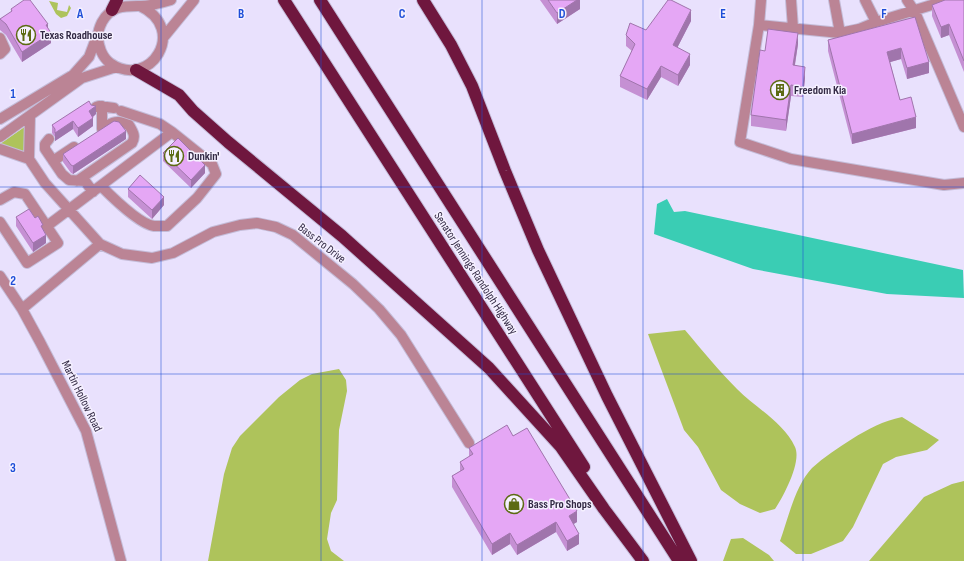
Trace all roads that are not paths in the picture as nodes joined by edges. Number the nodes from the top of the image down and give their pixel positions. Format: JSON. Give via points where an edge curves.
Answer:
{"nodes":[{"id":1,"x":171,"y":0,"type":"edge"},
{"id":2,"x":194,"y":0,"type":"edge"},
{"id":3,"x":284,"y":0,"type":"edge"},
{"id":4,"x":320,"y":0,"type":"edge"},
{"id":5,"x":423,"y":0,"type":"edge"},
{"id":6,"x":761,"y":0,"type":"edge"},
{"id":7,"x":791,"y":0,"type":"edge"},
{"id":8,"x":834,"y":0,"type":"edge"},
{"id":9,"x":865,"y":0,"type":"edge"},
{"id":10,"x":907,"y":0,"type":"edge"},
{"id":11,"x":948,"y":0,"type":"edge"},
{"id":12,"x":114,"y":5,"type":"edge"},
{"id":13,"x":140,"y":6,"type":"junction"},
{"id":14,"x":915,"y":12,"type":"junction"},
{"id":15,"x":876,"y":22,"type":"junction"},
{"id":16,"x":759,"y":25,"type":"junction"},
{"id":17,"x":793,"y":28,"type":"junction"},
{"id":18,"x":840,"y":33,"type":"junction"},
{"id":19,"x":98,"y":34,"type":"junction"},
{"id":20,"x":0,"y":38,"type":"edge"},
{"id":21,"x":163,"y":38,"type":"junction"},
{"id":22,"x":0,"y":54,"type":"edge"},
{"id":23,"x":116,"y":67,"type":"junction"},
{"id":24,"x":136,"y":70,"type":"junction"},
{"id":25,"x":1,"y":115,"type":"edge"},
{"id":26,"x":30,"y":116,"type":"junction"},
{"id":27,"x":964,"y":127,"type":"edge"},
{"id":28,"x":172,"y":132,"type":"junction"},
{"id":29,"x":0,"y":137,"type":"edge"},
{"id":30,"x":49,"y":139,"type":"dead end"},
{"id":31,"x":83,"y":141,"type":"edge"},
{"id":32,"x":0,"y":149,"type":"edge"},
{"id":33,"x":124,"y":149,"type":"junction"},
{"id":34,"x":29,"y":159,"type":"junction"},
{"id":35,"x":135,"y":159,"type":"junction"},
{"id":36,"x":53,"y":161,"type":"junction"},
{"id":37,"x":77,"y":181,"type":"junction"},
{"id":38,"x":964,"y":183,"type":"edge"},
{"id":39,"x":97,"y":189,"type":"junction"},
{"id":40,"x":0,"y":200,"type":"edge"},
{"id":41,"x":69,"y":209,"type":"junction"},
{"id":42,"x":3,"y":226,"type":"edge"},
{"id":43,"x":47,"y":226,"type":"junction"},
{"id":44,"x":100,"y":244,"type":"junction"},
{"id":45,"x":0,"y":276,"type":"edge"},
{"id":46,"x":22,"y":309,"type":"junction"},
{"id":47,"x":469,"y":443,"type":"dead end"},
{"id":48,"x":121,"y":561,"type":"edge"},
{"id":49,"x":644,"y":561,"type":"edge"},
{"id":50,"x":679,"y":561,"type":"edge"},
{"id":51,"x":691,"y":561,"type":"edge"}],
"edges":[{"from":1,"to":13,"type":"street"},
{"from":2,"to":21,"type":"street"},
{"from":3,"to":49,"type":"highway","name":"Senator Jennings Randolph Highway"},
{"from":4,"to":50,"type":"highway","name":"Senator Jennings Randolph Highway"},
{"from":5,"to":51,"type":"highway","via":[[451,45],[472,86],[538,250],[607,396]]},
{"from":6,"to":16,"type":"street"},
{"from":7,"to":17,"type":"street"},
{"from":8,"to":18,"type":"street"},
{"from":9,"to":15,"type":"street"},
{"from":10,"to":14,"type":"street"},
{"from":11,"to":14,"type":"street"},
{"from":12,"to":13,"type":"street"},
{"from":12,"to":19,"type":"street","via":[[105,16]]},
{"from":13,"to":21,"type":"street","via":[[156,17]]},
{"from":14,"to":15,"type":"street"},
{"from":14,"to":27,"type":"street"},
{"from":15,"to":18,"type":"street"},
{"from":16,"to":17,"type":"street"},
{"from":16,"to":38,"type":"street","via":[[740,142],[792,159],[944,185]]},
{"from":17,"to":18,"type":"street"},
{"from":19,"to":23,"type":"street","via":[[98,44],[102,53]]},
{"from":19,"to":25,"type":"street","via":[[89,57],[73,75]]},
{"from":20,"to":22,"type":"street","via":[[5,49]]},
{"from":21,"to":24,"type":"street","via":[[159,54],[153,61]]},
{"from":23,"to":24,"type":"street"},
{"from":23,"to":26,"type":"street","via":[[82,78]]},
{"from":24,"to":49,"type":"highway","via":[[179,95],[228,142],[342,236],[489,368],[561,447]]},
{"from":26,"to":29,"type":"street"},
{"from":26,"to":34,"type":"street"},
{"from":28,"to":33,"type":"street","via":[[160,124],[118,109],[98,107],[99,131],[113,122],[129,125],[134,133],[132,144]]},
{"from":28,"to":35,"type":"street"},
{"from":28,"to":39,"type":"street","via":[[212,164],[216,174],[197,198],[167,226],[153,226]]},
{"from":30,"to":36,"type":"street","via":[[45,149]]},
{"from":31,"to":36,"type":"street"},
{"from":32,"to":34,"type":"street"},
{"from":33,"to":35,"type":"street"},
{"from":33,"to":37,"type":"street"},
{"from":34,"to":41,"type":"street","name":"Bass Pro Drive","via":[[45,183]]},
{"from":35,"to":39,"type":"street"},
{"from":36,"to":37,"type":"street","via":[[69,180]]},
{"from":37,"to":39,"type":"street","via":[[85,182]]},
{"from":39,"to":41,"type":"street"},
{"from":40,"to":43,"type":"street","via":[[14,192],[25,194]]},
{"from":41,"to":43,"type":"street"},
{"from":41,"to":44,"type":"street","name":"Bass Pro Drive"},
{"from":42,"to":43,"type":"street","via":[[27,262],[58,243]]},
{"from":44,"to":46,"type":"street"},
{"from":44,"to":47,"type":"street","name":"Bass Pro Drive","via":[[122,254],[152,258],[173,252],[213,232],[240,225],[257,223],[276,227],[293,235],[353,284],[401,335]]},
{"from":45,"to":46,"type":"street","name":"Martin Hollow Road"},
{"from":46,"to":48,"type":"street","name":"Martin Hollow Road","via":[[86,431]]}]}
